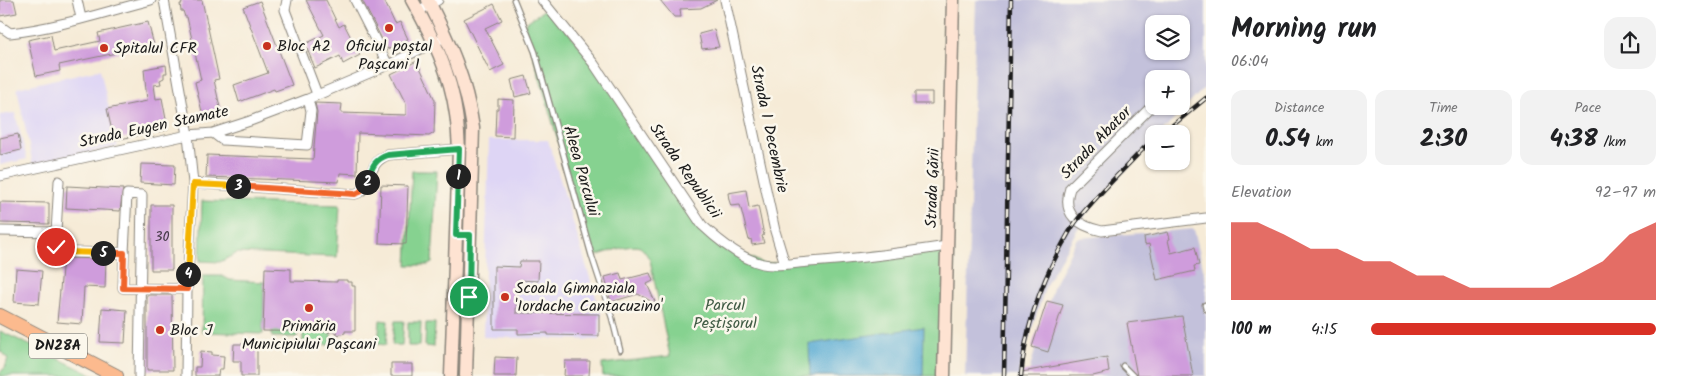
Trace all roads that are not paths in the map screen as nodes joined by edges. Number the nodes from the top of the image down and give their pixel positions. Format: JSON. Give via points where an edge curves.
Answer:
{"nodes":[{"id":1,"x":77,"y":0,"type":"edge"},
{"id":2,"x":151,"y":0,"type":"edge"},
{"id":3,"x":164,"y":0,"type":"edge"},
{"id":4,"x":287,"y":0,"type":"edge"},
{"id":5,"x":355,"y":0,"type":"edge"},
{"id":6,"x":514,"y":0,"type":"edge"},
{"id":7,"x":542,"y":0,"type":"edge"},
{"id":8,"x":725,"y":0,"type":"edge"},
{"id":9,"x":953,"y":0,"type":"edge"},
{"id":10,"x":432,"y":1,"type":"edge"},
{"id":11,"x":415,"y":5,"type":"edge"},
{"id":12,"x":81,"y":18,"type":"junction"},
{"id":13,"x":0,"y":26,"type":"edge"},
{"id":14,"x":447,"y":36,"type":"junction"},
{"id":15,"x":434,"y":43,"type":"junction"},
{"id":16,"x":388,"y":65,"type":"junction"},
{"id":17,"x":317,"y":94,"type":"junction"},
{"id":18,"x":308,"y":99,"type":"junction"},
{"id":19,"x":1145,"y":113,"type":"edge"},
{"id":20,"x":213,"y":133,"type":"junction"},
{"id":21,"x":188,"y":135,"type":"junction"},
{"id":22,"x":459,"y":149,"type":"junction"},
{"id":23,"x":0,"y":176,"type":"edge"},
{"id":24,"x":59,"y":181,"type":"dead end"},
{"id":25,"x":193,"y":184,"type":"junction"},
{"id":26,"x":1206,"y":218,"type":"edge"},
{"id":27,"x":0,"y":231,"type":"edge"},
{"id":28,"x":56,"y":232,"type":"junction"},
{"id":29,"x":456,"y":235,"type":"junction"},
{"id":30,"x":470,"y":235,"type":"junction"},
{"id":31,"x":947,"y":246,"type":"junction"},
{"id":32,"x":124,"y":253,"type":"junction"},
{"id":33,"x":785,"y":264,"type":"junction"},
{"id":34,"x":140,"y":289,"type":"junction"},
{"id":35,"x":187,"y":289,"type":"junction"},
{"id":36,"x":0,"y":316,"type":"edge"},
{"id":37,"x":620,"y":350,"type":"dead end"},
{"id":38,"x":1123,"y":366,"type":"dead end"},
{"id":39,"x":116,"y":376,"type":"edge"},
{"id":40,"x":139,"y":376,"type":"edge"},
{"id":41,"x":186,"y":376,"type":"edge"},
{"id":42,"x":451,"y":376,"type":"edge"},
{"id":43,"x":466,"y":376,"type":"edge"},
{"id":44,"x":944,"y":376,"type":"edge"},
{"id":45,"x":1133,"y":376,"type":"edge"}],
"edges":[{"from":1,"to":12,"type":"street"},
{"from":2,"to":12,"type":"street"},
{"from":3,"to":21,"type":"street"},
{"from":4,"to":17,"type":"street","via":[[285,10]]},
{"from":5,"to":16,"type":"street"},
{"from":6,"to":37,"type":"lane","name":"Aleea Parcului","via":[[535,52]]},
{"from":7,"to":33,"type":"street","name":"Strada Republicii","via":[[594,64],[702,224],[737,252],[763,264]]},
{"from":8,"to":33,"type":"street","name":"Strada 1 Decembrie"},
{"from":9,"to":31,"type":"main road","name":"Strada Gării"},
{"from":10,"to":11,"type":"street"},
{"from":10,"to":14,"type":"main road"},
{"from":11,"to":15,"type":"main road"},
{"from":12,"to":13,"type":"street","via":[[10,33]]},
{"from":14,"to":15,"type":"street","name":"Strada Eugen Stamate"},
{"from":14,"to":30,"type":"main road","via":[[466,90],[473,128]]},
{"from":15,"to":16,"type":"street","name":"Strada Eugen Stamate"},
{"from":15,"to":22,"type":"main road","via":[[452,95]]},
{"from":16,"to":17,"type":"street","name":"Strada Eugen Stamate"},
{"from":17,"to":18,"type":"street","name":"Strada Eugen Stamate"},
{"from":18,"to":20,"type":"street","name":"Strada Eugen Stamate"},
{"from":18,"to":20,"type":"street","via":[[311,111],[307,145],[222,140]]},
{"from":19,"to":26,"type":"street","name":"Strada Abator","via":[[1070,188],[1068,209],[1086,228],[1102,231]]},
{"from":20,"to":21,"type":"street","name":"Strada Eugen Stamate"},
{"from":21,"to":23,"type":"street","name":"Strada Eugen Stamate"},
{"from":21,"to":25,"type":"street"},
{"from":22,"to":25,"type":"street","via":[[379,158],[366,186],[355,194]]},
{"from":22,"to":29,"type":"main road"},
{"from":24,"to":28,"type":"street"},
{"from":25,"to":35,"type":"street"},
{"from":27,"to":28,"type":"street"},
{"from":28,"to":32,"type":"street","via":[[56,247],[64,252]]},
{"from":29,"to":30,"type":"main road"},
{"from":29,"to":42,"type":"main road"},
{"from":30,"to":43,"type":"main road"},
{"from":31,"to":33,"type":"street","name":"Strada Republicii","via":[[869,258]]},
{"from":31,"to":44,"type":"main road","name":"Strada Gării"},
{"from":32,"to":34,"type":"street","via":[[123,288]]},
{"from":32,"to":34,"type":"street","via":[[127,194],[142,195]]},
{"from":34,"to":35,"type":"street"},
{"from":34,"to":40,"type":"street"},
{"from":35,"to":41,"type":"street"},
{"from":36,"to":39,"type":"main road","number":"DN28A"},
{"from":38,"to":45,"type":"lane"}]}
